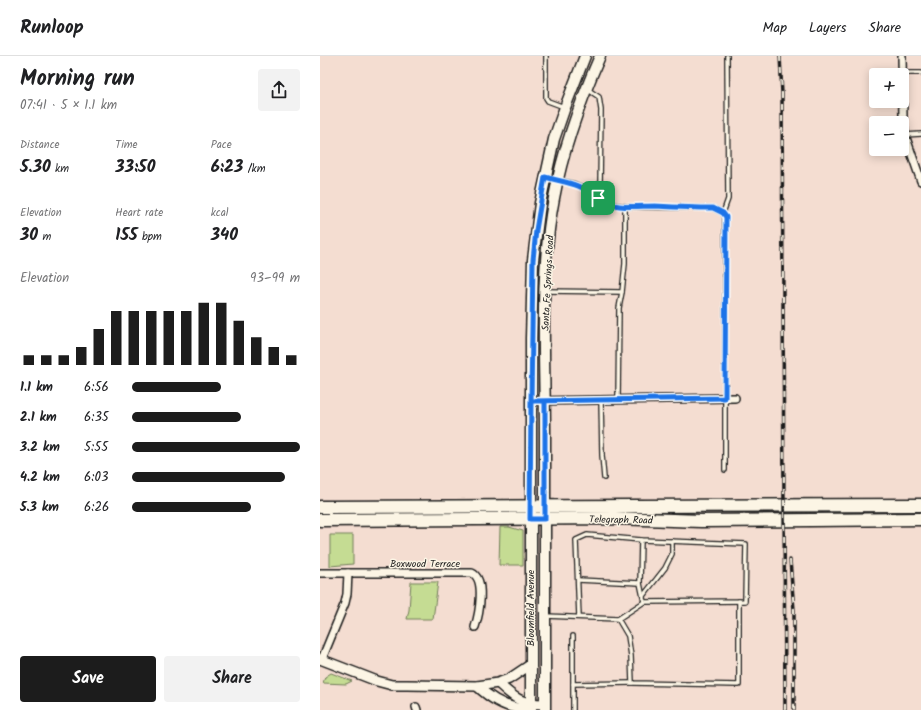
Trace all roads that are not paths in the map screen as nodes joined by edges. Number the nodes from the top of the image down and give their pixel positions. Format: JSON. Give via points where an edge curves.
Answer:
{"nodes":[{"id":1,"x":546,"y":56,"type":"edge"},
{"id":2,"x":585,"y":56,"type":"edge"},
{"id":3,"x":600,"y":56,"type":"edge"},
{"id":4,"x":727,"y":56,"type":"edge"},
{"id":5,"x":902,"y":56,"type":"edge"},
{"id":6,"x":903,"y":68,"type":"edge"},
{"id":7,"x":909,"y":73,"type":"edge"},
{"id":8,"x":921,"y":73,"type":"edge"},
{"id":9,"x":586,"y":88,"type":"junction"},
{"id":10,"x":565,"y":108,"type":"junction"},
{"id":11,"x":921,"y":134,"type":"edge"},
{"id":12,"x":909,"y":135,"type":"edge"},
{"id":13,"x":909,"y":146,"type":"edge"},
{"id":14,"x":545,"y":177,"type":"junction"},
{"id":15,"x":558,"y":181,"type":"junction"},
{"id":16,"x":921,"y":181,"type":"edge"},
{"id":17,"x":598,"y":198,"type":"junction"},
{"id":18,"x":625,"y":206,"type":"junction"},
{"id":19,"x":723,"y":213,"type":"junction"},
{"id":20,"x":545,"y":291,"type":"junction"},
{"id":21,"x":622,"y":292,"type":"junction"},
{"id":22,"x":725,"y":398,"type":"junction"},
{"id":23,"x":735,"y":398,"type":"dead end"},
{"id":24,"x":601,"y":400,"type":"junction"},
{"id":25,"x":618,"y":400,"type":"junction"},
{"id":26,"x":531,"y":401,"type":"junction"},
{"id":27,"x":545,"y":401,"type":"junction"},
{"id":28,"x":725,"y":470,"type":"dead end"},
{"id":29,"x":604,"y":478,"type":"dead end"},
{"id":30,"x":921,"y":505,"type":"edge"},
{"id":31,"x":530,"y":506,"type":"junction"},
{"id":32,"x":545,"y":506,"type":"junction"},
{"id":33,"x":320,"y":507,"type":"edge"},
{"id":34,"x":530,"y":519,"type":"junction"},
{"id":35,"x":545,"y":519,"type":"junction"},
{"id":36,"x":921,"y":519,"type":"edge"},
{"id":37,"x":320,"y":520,"type":"edge"},
{"id":38,"x":641,"y":540,"type":"junction"},
{"id":39,"x":672,"y":541,"type":"junction"},
{"id":40,"x":320,"y":573,"type":"edge"},
{"id":41,"x":348,"y":573,"type":"junction"},
{"id":42,"x":578,"y":580,"type":"junction"},
{"id":43,"x":640,"y":583,"type":"junction"},
{"id":44,"x":643,"y":596,"type":"junction"},
{"id":45,"x":739,"y":601,"type":"junction"},
{"id":46,"x":644,"y":602,"type":"junction"},
{"id":47,"x":545,"y":616,"type":"junction"},
{"id":48,"x":579,"y":617,"type":"junction"},
{"id":49,"x":618,"y":619,"type":"junction"},
{"id":50,"x":475,"y":627,"type":"dead end"},
{"id":51,"x":573,"y":636,"type":"dead end"},
{"id":52,"x":321,"y":661,"type":"edge"},
{"id":53,"x":530,"y":665,"type":"junction"},
{"id":54,"x":498,"y":683,"type":"junction"},
{"id":55,"x":632,"y":683,"type":"junction"},
{"id":56,"x":573,"y":684,"type":"junction"},
{"id":57,"x":477,"y":686,"type":"junction"},
{"id":58,"x":531,"y":707,"type":"edge"},
{"id":59,"x":545,"y":707,"type":"edge"},
{"id":60,"x":573,"y":710,"type":"edge"}],
"edges":[{"from":1,"to":10,"type":"lane","via":[[546,98]]},
{"from":2,"to":10,"type":"main road","name":"Santa Fe Springs Road"},
{"from":3,"to":9,"type":"main road","name":"Santa Fe Springs Road"},
{"from":4,"to":19,"type":"lane","via":[[728,199]]},
{"from":5,"to":6,"type":"street"},
{"from":7,"to":8,"type":"lane"},
{"from":9,"to":15,"type":"main road","name":"Santa Fe Springs Road"},
{"from":9,"to":17,"type":"lane","via":[[599,97]]},
{"from":10,"to":14,"type":"main road","name":"Santa Fe Springs Road"},
{"from":11,"to":12,"type":"lane"},
{"from":13,"to":16,"type":"street"},
{"from":14,"to":15,"type":"lane"},
{"from":14,"to":26,"type":"main road","name":"Santa Fe Springs Road","via":[[533,260]]},
{"from":15,"to":17,"type":"lane","via":[[575,184],[589,190]]},
{"from":15,"to":20,"type":"main road","name":"Santa Fe Springs Road","via":[[547,249]]},
{"from":17,"to":18,"type":"lane","via":[[604,202]]},
{"from":18,"to":19,"type":"lane","via":[[713,208]]},
{"from":18,"to":21,"type":"lane","via":[[625,264]]},
{"from":19,"to":22,"type":"lane","via":[[726,217]]},
{"from":20,"to":21,"type":"lane"},
{"from":20,"to":27,"type":"main road","name":"Santa Fe Springs Road"},
{"from":21,"to":25,"type":"lane","via":[[619,308]]},
{"from":22,"to":23,"type":"street"},
{"from":22,"to":25,"type":"street"},
{"from":22,"to":28,"type":"lane"},
{"from":24,"to":25,"type":"street"},
{"from":24,"to":27,"type":"street"},
{"from":24,"to":29,"type":"lane"},
{"from":26,"to":27,"type":"street"},
{"from":26,"to":31,"type":"main road","name":"Santa Fe Springs Road"},
{"from":27,"to":32,"type":"main road","name":"Santa Fe Springs Road"},
{"from":30,"to":32,"type":"main road","name":"Telegraph Road"},
{"from":31,"to":32,"type":"main road","name":"Telegraph Road"},
{"from":31,"to":33,"type":"main road","name":"Telegraph Road"},
{"from":31,"to":34,"type":"main road","name":"Bloomfield Avenue"},
{"from":32,"to":35,"type":"main road","name":"Santa Fe Springs Road"},
{"from":34,"to":35,"type":"main road","name":"Telegraph Road"},
{"from":34,"to":37,"type":"main road","name":"Telegraph Road"},
{"from":34,"to":53,"type":"main road","name":"Bloomfield Avenue"},
{"from":35,"to":36,"type":"main road","name":"Telegraph Road"},
{"from":35,"to":47,"type":"main road","name":"Bloomfield Avenue"},
{"from":38,"to":39,"type":"lane"},
{"from":38,"to":42,"type":"lane","via":[[587,535],[576,540]]},
{"from":38,"to":43,"type":"lane"},
{"from":39,"to":44,"type":"lane","via":[[672,554],[665,568]]},
{"from":39,"to":45,"type":"lane","via":[[746,544],[745,601]]},
{"from":40,"to":41,"type":"street","name":"Boxwood Terrace"},
{"from":41,"to":50,"type":"street","name":"Boxwood Terrace","via":[[475,574],[480,584],[479,615]]},
{"from":41,"to":52,"type":"street","via":[[345,603]]},
{"from":42,"to":43,"type":"lane"},
{"from":42,"to":48,"type":"lane"},
{"from":43,"to":44,"type":"lane"},
{"from":44,"to":46,"type":"lane"},
{"from":45,"to":46,"type":"lane"},
{"from":45,"to":55,"type":"lane","via":[[739,685]]},
{"from":46,"to":49,"type":"lane"},
{"from":47,"to":48,"type":"lane"},
{"from":47,"to":59,"type":"main road","name":"Bloomfield Avenue"},
{"from":48,"to":49,"type":"lane"},
{"from":49,"to":55,"type":"lane","via":[[628,636],[632,656]]},
{"from":51,"to":56,"type":"lane"},
{"from":52,"to":57,"type":"street","via":[[392,684]]},
{"from":53,"to":54,"type":"street"},
{"from":53,"to":58,"type":"main road","name":"Bloomfield Avenue"},
{"from":54,"to":57,"type":"street"},
{"from":54,"to":58,"type":"street"},
{"from":55,"to":56,"type":"lane"},
{"from":56,"to":60,"type":"lane"},
{"from":57,"to":58,"type":"street","via":[[499,702],[512,707]]},
{"from":58,"to":59,"type":"street"}]}
